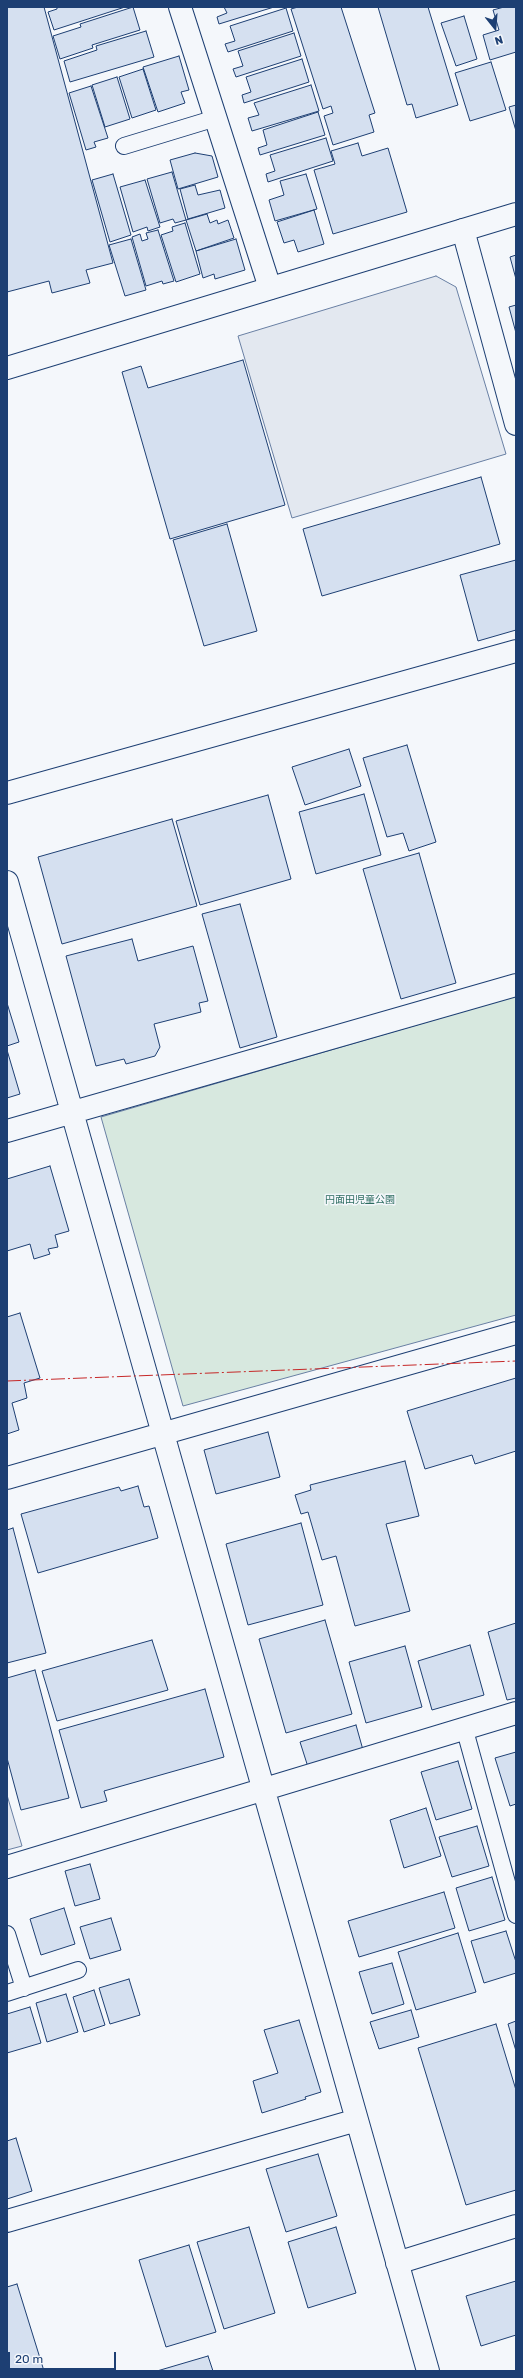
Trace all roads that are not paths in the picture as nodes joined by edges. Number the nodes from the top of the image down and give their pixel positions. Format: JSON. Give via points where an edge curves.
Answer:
{"nodes":[{"id":1,"x":180,"y":7,"type":"edge"},
{"id":2,"x":216,"y":118,"type":"junction"},
{"id":3,"x":124,"y":146,"type":"dead end"},
{"id":4,"x":516,"y":214,"type":"edge"},
{"id":5,"x":462,"y":230,"type":"junction"},
{"id":6,"x":270,"y":288,"type":"junction"},
{"id":7,"x":7,"y":368,"type":"edge"},
{"id":8,"x":516,"y":424,"type":"edge"},
{"id":9,"x":516,"y":651,"type":"edge"},
{"id":10,"x":7,"y":793,"type":"edge"},
{"id":11,"x":7,"y":882,"type":"edge"},
{"id":12,"x":516,"y":985,"type":"edge"},
{"id":13,"x":72,"y":1113,"type":"junction"},
{"id":14,"x":7,"y":1131,"type":"edge"},
{"id":15,"x":516,"y":1333,"type":"edge"},
{"id":16,"x":163,"y":1434,"type":"junction"},
{"id":17,"x":7,"y":1478,"type":"edge"},
{"id":18,"x":516,"y":1713,"type":"edge"},
{"id":19,"x":464,"y":1728,"type":"junction"},
{"id":20,"x":263,"y":1788,"type":"junction"},
{"id":21,"x":7,"y":1867,"type":"edge"},
{"id":22,"x":516,"y":1915,"type":"edge"},
{"id":23,"x":7,"y":1934,"type":"edge"},
{"id":24,"x":78,"y":1970,"type":"dead end"},
{"id":25,"x":24,"y":1988,"type":"junction"},
{"id":26,"x":7,"y":1993,"type":"edge"},
{"id":27,"x":357,"y":2120,"type":"junction"},
{"id":28,"x":7,"y":2221,"type":"edge"},
{"id":29,"x":516,"y":2226,"type":"edge"},
{"id":30,"x":398,"y":2264,"type":"junction"},
{"id":31,"x":428,"y":2371,"type":"edge"}],
"edges":[{"from":1,"to":2,"type":"street"},
{"from":2,"to":3,"type":"lane"},
{"from":2,"to":6,"type":"street"},
{"from":4,"to":5,"type":"street"},
{"from":5,"to":6,"type":"street"},
{"from":5,"to":8,"type":"street"},
{"from":6,"to":7,"type":"street"},
{"from":9,"to":10,"type":"street"},
{"from":11,"to":13,"type":"street"},
{"from":12,"to":13,"type":"street"},
{"from":13,"to":14,"type":"street"},
{"from":13,"to":16,"type":"street"},
{"from":15,"to":16,"type":"street"},
{"from":16,"to":17,"type":"street"},
{"from":16,"to":20,"type":"street"},
{"from":18,"to":19,"type":"street"},
{"from":19,"to":20,"type":"street"},
{"from":19,"to":22,"type":"lane"},
{"from":20,"to":21,"type":"street"},
{"from":20,"to":27,"type":"street"},
{"from":23,"to":25,"type":"lane"},
{"from":24,"to":25,"type":"lane"},
{"from":25,"to":26,"type":"lane"},
{"from":27,"to":28,"type":"street"},
{"from":27,"to":30,"type":"street"},
{"from":29,"to":30,"type":"street"},
{"from":30,"to":31,"type":"street"}]}
